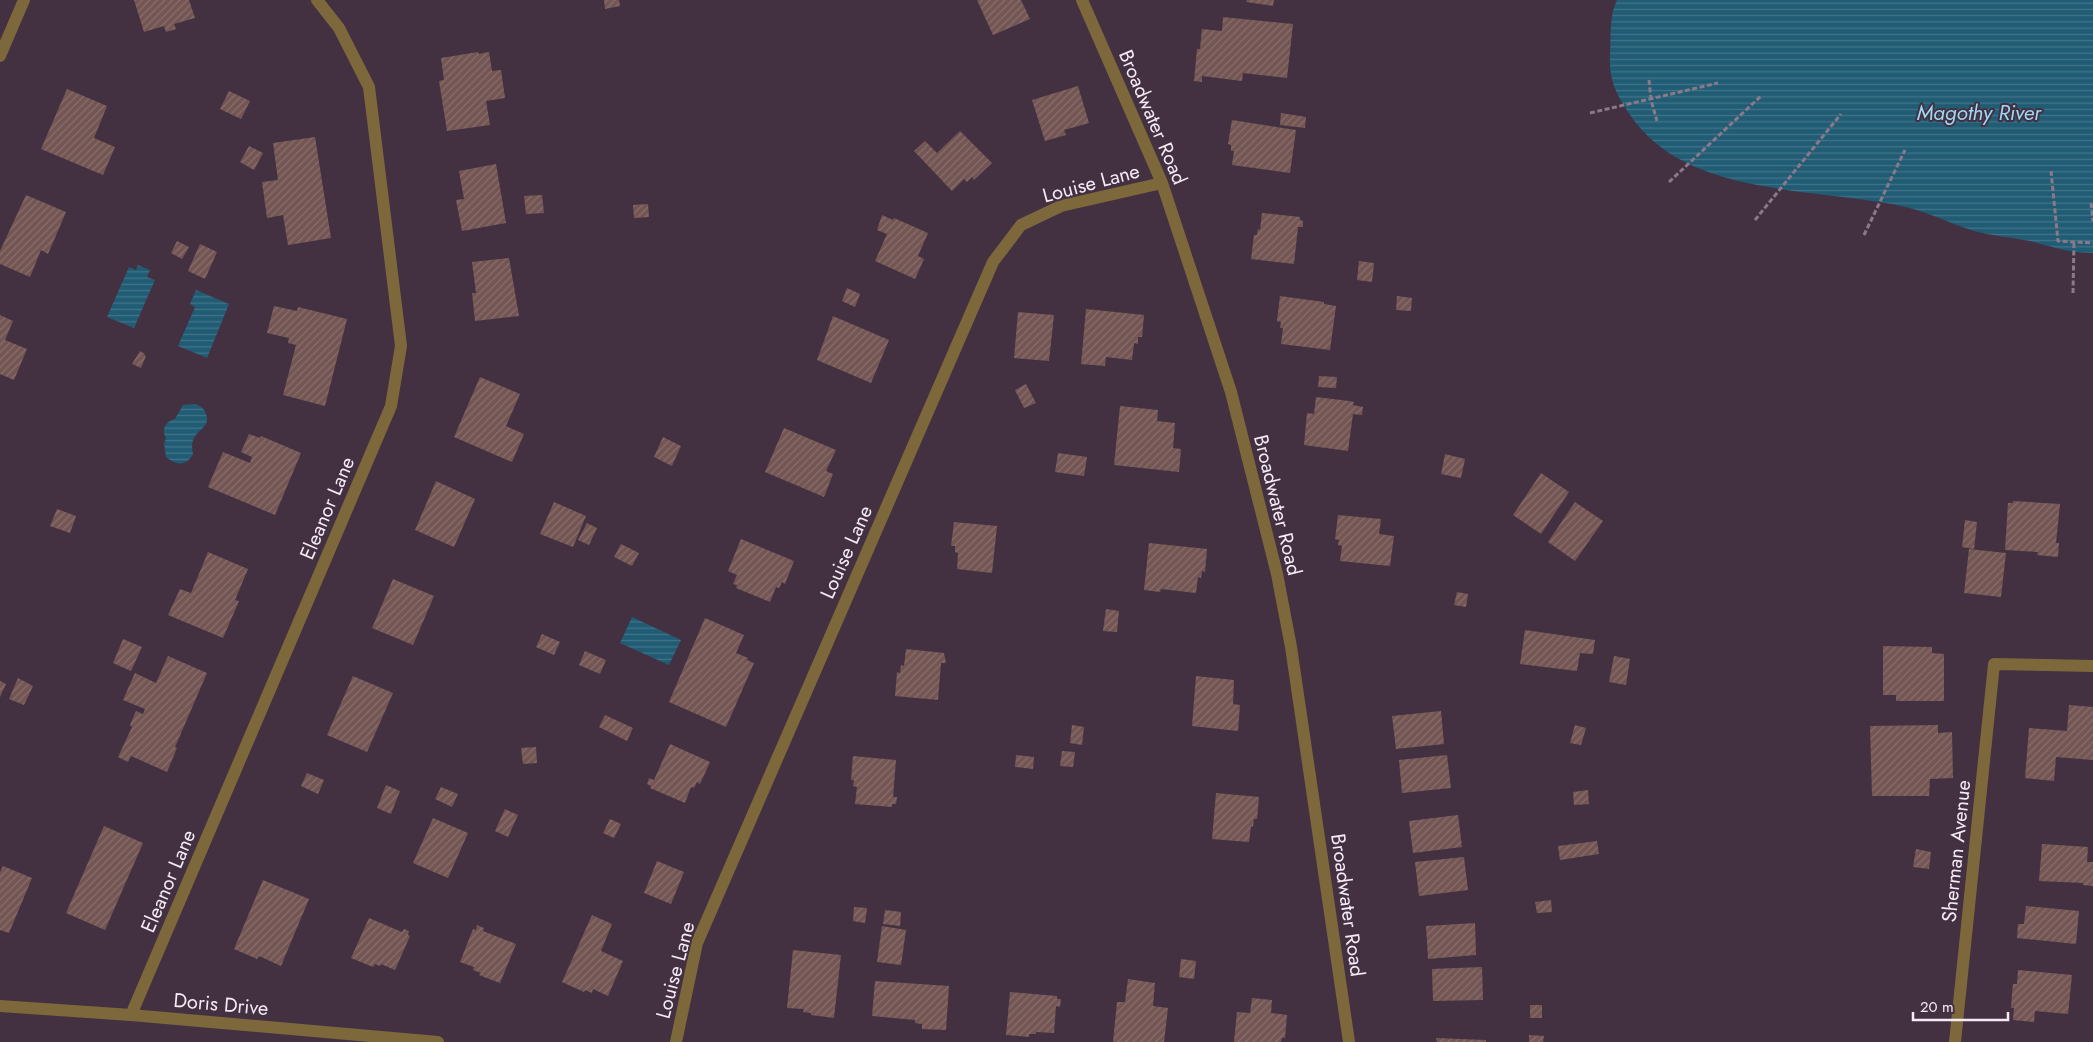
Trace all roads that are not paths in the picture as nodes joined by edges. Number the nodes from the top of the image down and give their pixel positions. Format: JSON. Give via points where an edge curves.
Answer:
{"nodes":[{"id":1,"x":24,"y":0,"type":"edge"},
{"id":2,"x":317,"y":0,"type":"edge"},
{"id":3,"x":1082,"y":0,"type":"edge"},
{"id":4,"x":0,"y":56,"type":"edge"},
{"id":5,"x":1162,"y":183,"type":"junction"},
{"id":6,"x":2093,"y":666,"type":"edge"},
{"id":7,"x":0,"y":1006,"type":"edge"},
{"id":8,"x":131,"y":1015,"type":"junction"},
{"id":9,"x":438,"y":1042,"type":"edge"},
{"id":10,"x":676,"y":1042,"type":"edge"},
{"id":11,"x":1349,"y":1042,"type":"edge"},
{"id":12,"x":1955,"y":1042,"type":"edge"}],
"edges":[{"from":1,"to":4,"type":"street"},
{"from":2,"to":8,"type":"street","name":"Eleanor Lane","via":[[339,28],[369,87],[401,346],[391,406]]},
{"from":3,"to":5,"type":"street","name":"Broadwater Road"},
{"from":5,"to":10,"type":"street","name":"Louise Lane","via":[[1061,206],[1021,225],[993,262],[697,943]]},
{"from":5,"to":11,"type":"street","name":"Broadwater Road","via":[[1232,392],[1277,574],[1291,647]]},
{"from":6,"to":12,"type":"street","name":"Sherman Avenue","via":[[1994,664]]},
{"from":7,"to":8,"type":"street","name":"Doris Drive"},
{"from":8,"to":9,"type":"street","name":"Doris Drive"}]}
